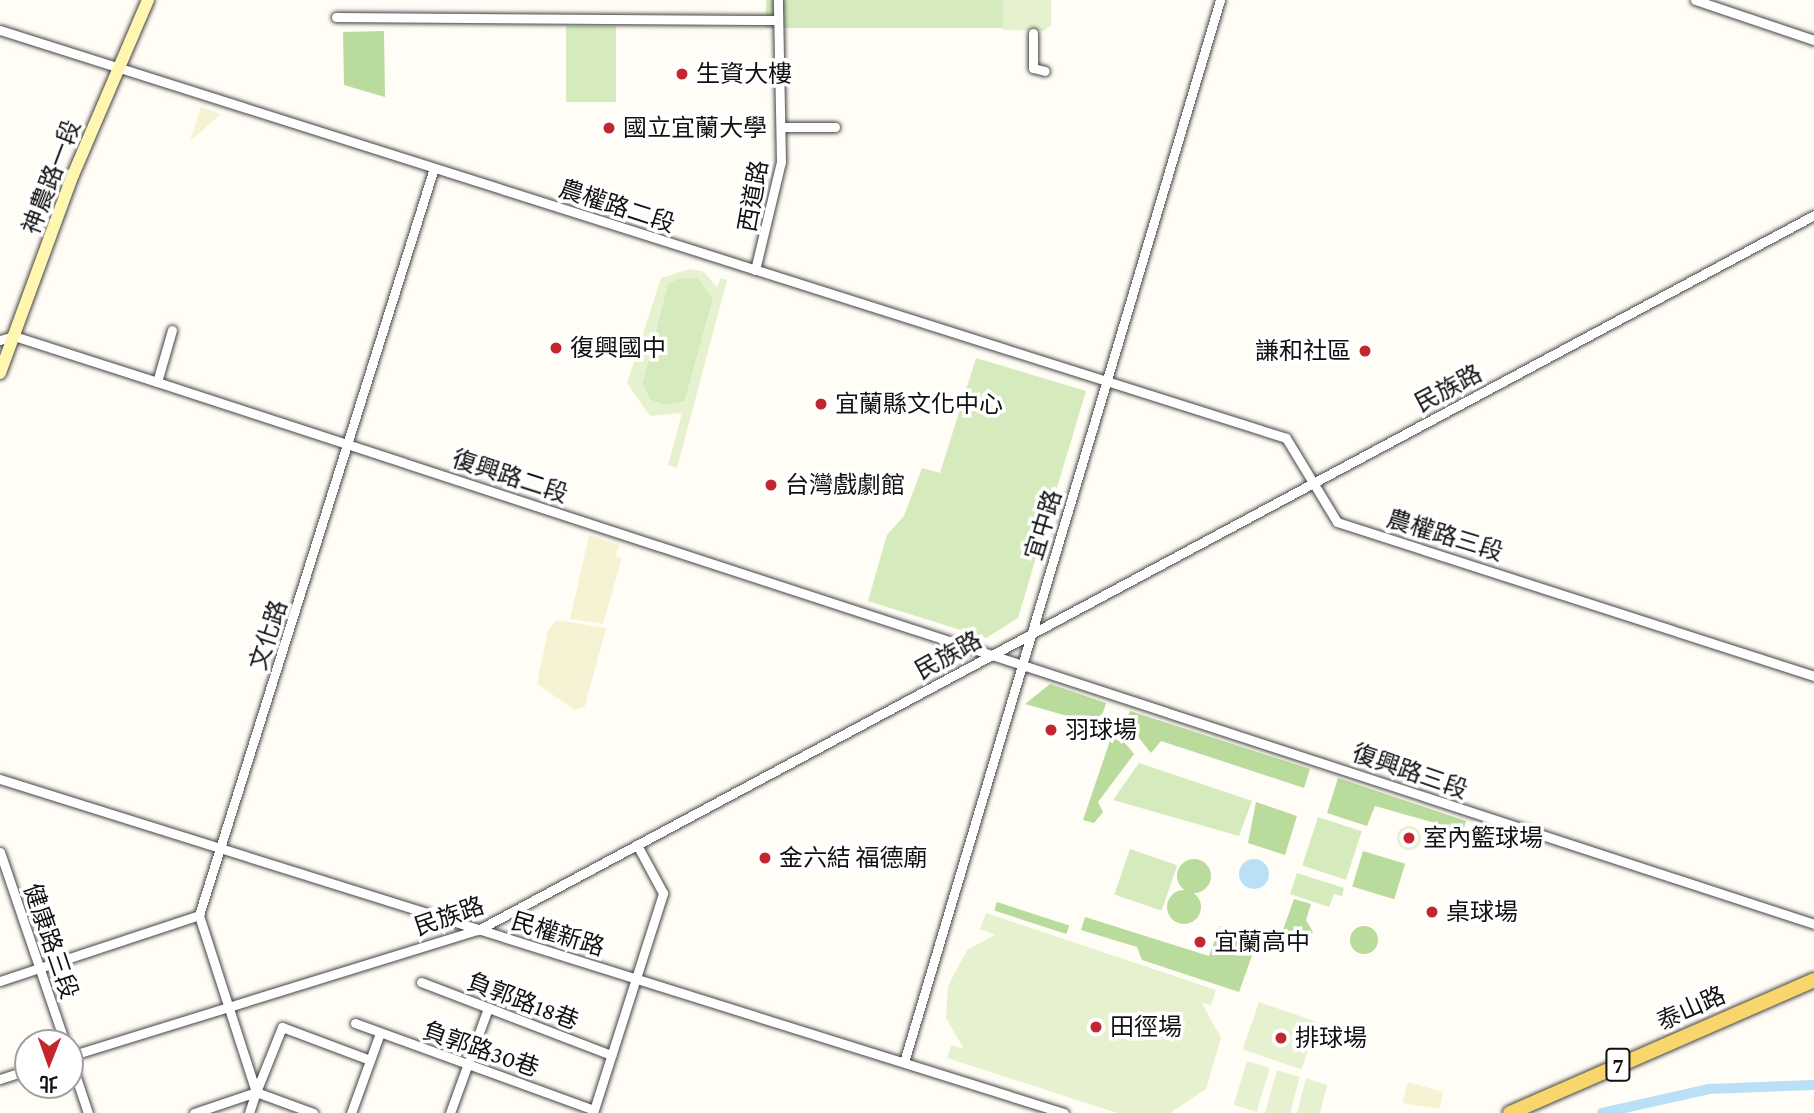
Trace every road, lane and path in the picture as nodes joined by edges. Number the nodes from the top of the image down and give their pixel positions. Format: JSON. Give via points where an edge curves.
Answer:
{"nodes":[{"id":1,"x":148,"y":0,"type":"edge"},
{"id":2,"x":778,"y":0,"type":"edge"},
{"id":3,"x":1220,"y":0,"type":"edge"},
{"id":4,"x":1695,"y":0,"type":"edge"},
{"id":5,"x":337,"y":17,"type":"dead end"},
{"id":6,"x":778,"y":20,"type":"junction"},
{"id":7,"x":0,"y":30,"type":"edge"},
{"id":8,"x":1033,"y":33,"type":"dead end"},
{"id":9,"x":1814,"y":40,"type":"edge"},
{"id":10,"x":117,"y":67,"type":"junction"},
{"id":11,"x":1045,"y":71,"type":"dead end"},
{"id":12,"x":781,"y":127,"type":"junction"},
{"id":13,"x":835,"y":127,"type":"dead end"},
{"id":14,"x":434,"y":168,"type":"junction"},
{"id":15,"x":1814,"y":215,"type":"edge"},
{"id":16,"x":755,"y":270,"type":"junction"},
{"id":17,"x":172,"y":330,"type":"dead end"},
{"id":18,"x":14,"y":336,"type":"junction"},
{"id":19,"x":0,"y":340,"type":"edge"},
{"id":20,"x":0,"y":373,"type":"edge"},
{"id":21,"x":1106,"y":381,"type":"junction"},
{"id":22,"x":157,"y":382,"type":"junction"},
{"id":23,"x":350,"y":445,"type":"junction"},
{"id":24,"x":1314,"y":482,"type":"junction"},
{"id":25,"x":1031,"y":632,"type":"junction"},
{"id":26,"x":994,"y":651,"type":"junction"},
{"id":27,"x":1024,"y":662,"type":"junction"},
{"id":28,"x":1814,"y":676,"type":"edge"},
{"id":29,"x":0,"y":779,"type":"edge"},
{"id":30,"x":637,"y":845,"type":"junction"},
{"id":31,"x":222,"y":848,"type":"junction"},
{"id":32,"x":0,"y":852,"type":"edge"},
{"id":33,"x":199,"y":915,"type":"junction"},
{"id":34,"x":1814,"y":924,"type":"edge"},
{"id":35,"x":478,"y":930,"type":"junction"},
{"id":36,"x":40,"y":968,"type":"junction"},
{"id":37,"x":636,"y":978,"type":"junction"},
{"id":38,"x":1814,"y":980,"type":"edge"},
{"id":39,"x":0,"y":981,"type":"edge"},
{"id":40,"x":421,"y":982,"type":"dead end"},
{"id":41,"x":228,"y":1004,"type":"junction"},
{"id":42,"x":488,"y":1008,"type":"junction"},
{"id":43,"x":355,"y":1023,"type":"dead end"},
{"id":44,"x":60,"y":1029,"type":"edge"},
{"id":45,"x":380,"y":1033,"type":"junction"},
{"id":46,"x":84,"y":1053,"type":"edge"},
{"id":47,"x":611,"y":1055,"type":"junction"},
{"id":48,"x":370,"y":1060,"type":"junction"},
{"id":49,"x":904,"y":1062,"type":"junction"},
{"id":50,"x":468,"y":1065,"type":"junction"},
{"id":51,"x":256,"y":1092,"type":"junction"},
{"id":52,"x":594,"y":1112,"type":"edge"},
{"id":53,"x":194,"y":1113,"type":"edge"},
{"id":54,"x":249,"y":1113,"type":"edge"},
{"id":55,"x":313,"y":1113,"type":"edge"},
{"id":56,"x":351,"y":1113,"type":"edge"},
{"id":57,"x":450,"y":1113,"type":"edge"},
{"id":58,"x":1064,"y":1113,"type":"edge"},
{"id":59,"x":1510,"y":1113,"type":"edge"}],
"edges":[{"from":1,"to":10,"type":"street","name":"神農路一段"},
{"from":2,"to":6,"type":"street","name":"西道路"},
{"from":3,"to":21,"type":"street","name":"宜中路"},
{"from":4,"to":9,"type":"street"},
{"from":5,"to":6,"type":"street"},
{"from":6,"to":12,"type":"street","name":"西道路"},
{"from":7,"to":10,"type":"street","name":"農權路二段"},
{"from":8,"to":11,"type":"street","via":[[1033,68]]},
{"from":10,"to":14,"type":"street","name":"農權路二段"},
{"from":10,"to":18,"type":"street","name":"神農路一段"},
{"from":12,"to":13,"type":"street"},
{"from":12,"to":16,"type":"street","name":"西道路","via":[[781,162]]},
{"from":14,"to":16,"type":"street","name":"農權路二段"},
{"from":14,"to":23,"type":"street","name":"文化路"},
{"from":15,"to":24,"type":"street","name":"民族路"},
{"from":16,"to":21,"type":"street","name":"農權路二段"},
{"from":17,"to":22,"type":"street"},
{"from":18,"to":19,"type":"street"},
{"from":18,"to":20,"type":"street","name":"神農路一段"},
{"from":18,"to":22,"type":"street","name":"復興路二段"},
{"from":21,"to":24,"type":"street","name":"農權路三段","via":[[1286,438]]},
{"from":21,"to":25,"type":"street","name":"宜中路"},
{"from":22,"to":23,"type":"street","name":"復興路二段"},
{"from":23,"to":26,"type":"street","name":"復興路二段"},
{"from":23,"to":31,"type":"street","name":"文化路"},
{"from":24,"to":25,"type":"street","name":"民族路"},
{"from":24,"to":28,"type":"street","name":"農權路三段","via":[[1337,522]]},
{"from":25,"to":26,"type":"street","name":"民族路"},
{"from":25,"to":27,"type":"street","name":"宜中路"},
{"from":26,"to":27,"type":"street","name":"復興路三段"},
{"from":26,"to":30,"type":"street","name":"民族路"},
{"from":27,"to":34,"type":"street","name":"復興路三段"},
{"from":27,"to":49,"type":"street","name":"宜中路"},
{"from":29,"to":31,"type":"street","name":"民權新路"},
{"from":30,"to":35,"type":"street","name":"民族路"},
{"from":30,"to":37,"type":"street","via":[[663,893]]},
{"from":31,"to":33,"type":"street","name":"文化路"},
{"from":31,"to":35,"type":"street","name":"民權新路"},
{"from":32,"to":36,"type":"street","name":"健康路三段"},
{"from":33,"to":36,"type":"street"},
{"from":33,"to":41,"type":"street"},
{"from":35,"to":37,"type":"street","name":"民權新路"},
{"from":35,"to":41,"type":"street","name":"民族路"},
{"from":36,"to":39,"type":"street"},
{"from":36,"to":44,"type":"street","name":"健康路三段"},
{"from":37,"to":47,"type":"street"},
{"from":37,"to":49,"type":"street","name":"民權新路"},
{"from":38,"to":59,"type":"main road","name":"泰山路","number":"7"},
{"from":40,"to":42,"type":"street","name":"負郭路18巷"},
{"from":41,"to":46,"type":"street","name":"民族路"},
{"from":41,"to":51,"type":"street"},
{"from":42,"to":47,"type":"street","name":"負郭路18巷"},
{"from":42,"to":50,"type":"street"},
{"from":43,"to":45,"type":"street","name":"負郭路30巷"},
{"from":45,"to":48,"type":"street"},
{"from":45,"to":50,"type":"street","name":"負郭路30巷"},
{"from":47,"to":52,"type":"street"},
{"from":48,"to":51,"type":"street","via":[[282,1027]]},
{"from":48,"to":56,"type":"street"},
{"from":49,"to":58,"type":"street","name":"民權新路"},
{"from":50,"to":52,"type":"street","name":"負郭路30巷"},
{"from":50,"to":57,"type":"street"},
{"from":51,"to":53,"type":"street"},
{"from":51,"to":54,"type":"street"},
{"from":51,"to":55,"type":"street"}]}
